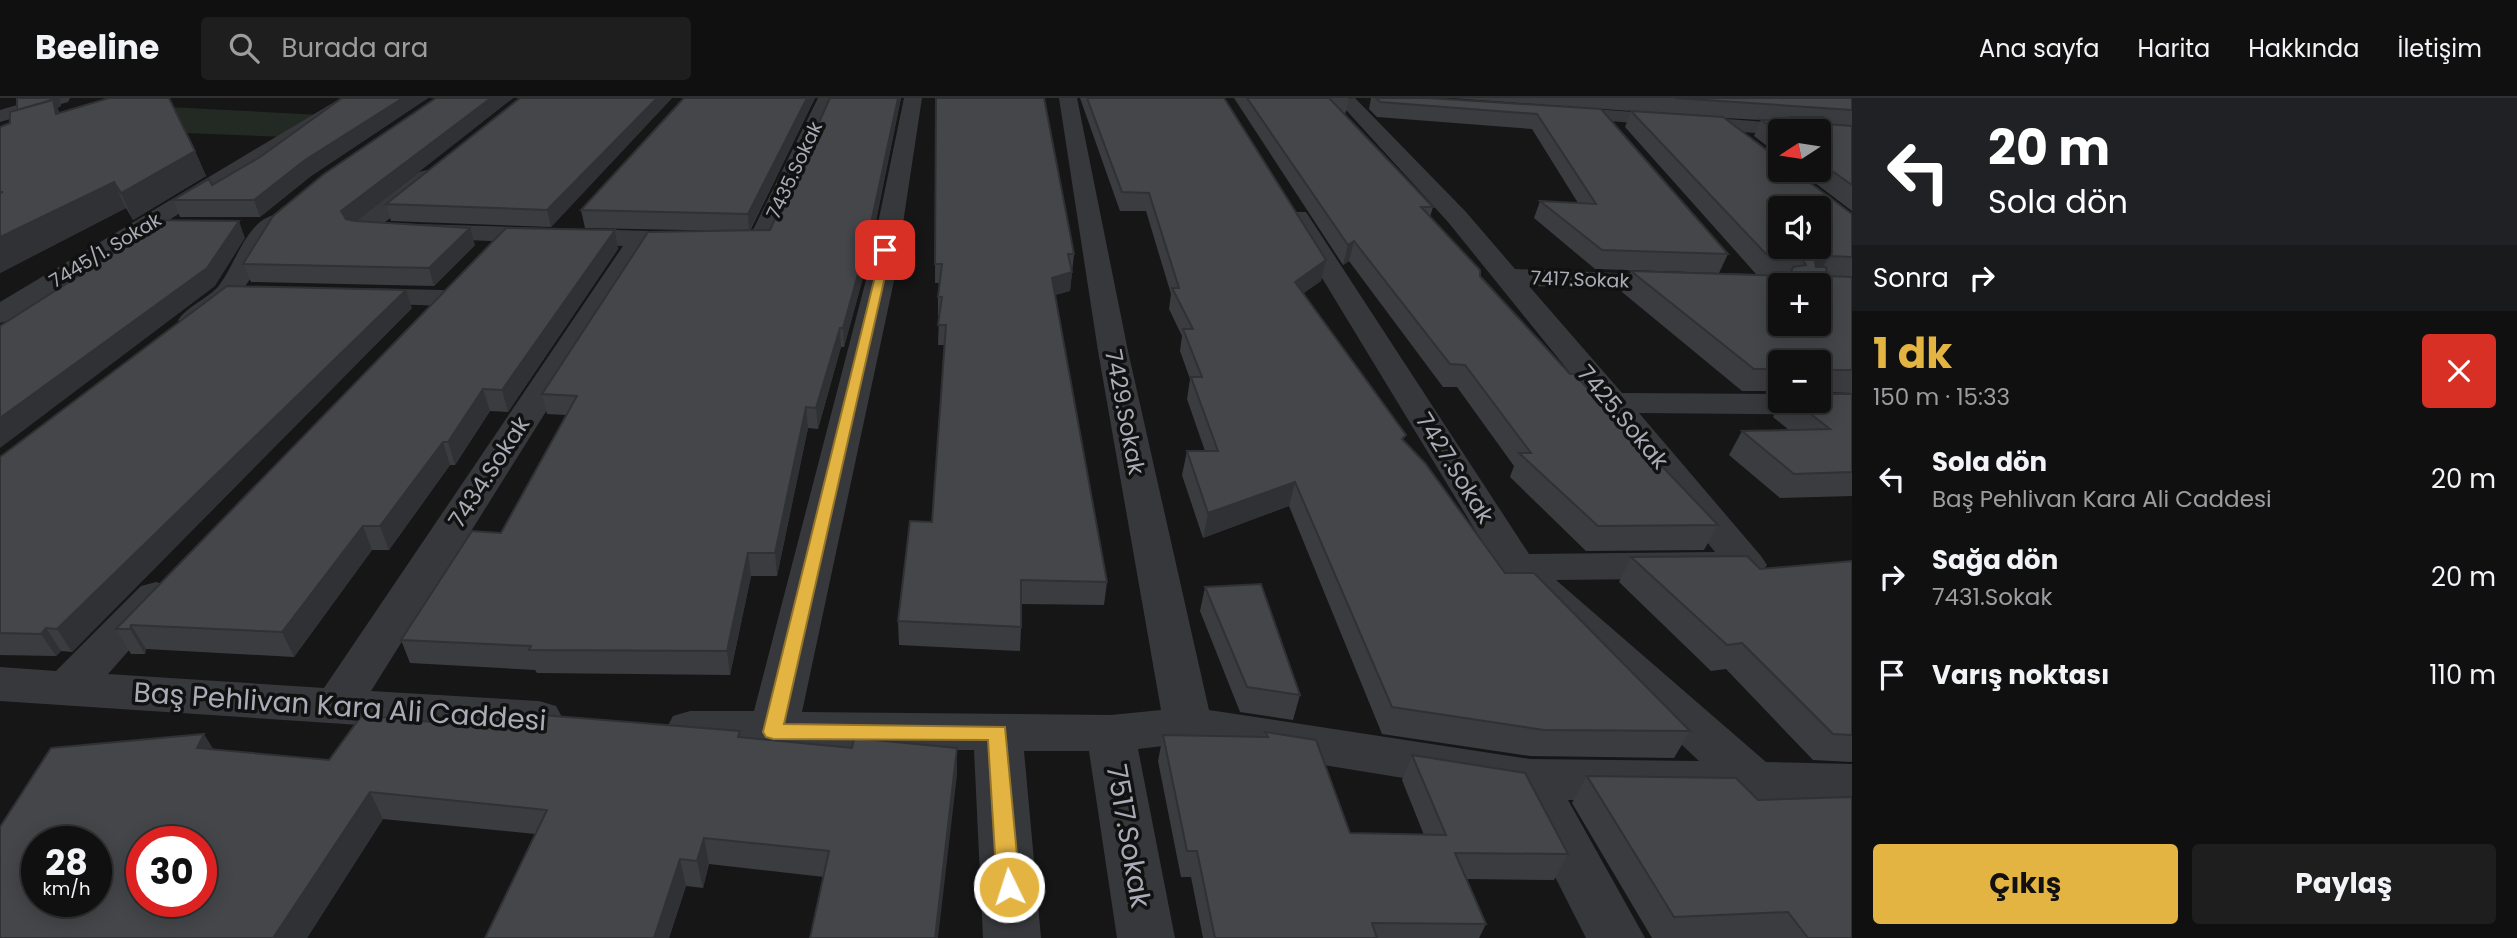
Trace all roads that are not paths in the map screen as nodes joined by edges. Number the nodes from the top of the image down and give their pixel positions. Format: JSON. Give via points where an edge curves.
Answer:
{"nodes":[{"id":1,"x":61,"y":98,"type":"edge"},
{"id":2,"x":354,"y":98,"type":"edge"},
{"id":3,"x":827,"y":98,"type":"edge"},
{"id":4,"x":913,"y":98,"type":"edge"},
{"id":5,"x":1068,"y":98,"type":"edge"},
{"id":6,"x":1333,"y":98,"type":"edge"},
{"id":7,"x":1558,"y":98,"type":"edge"},
{"id":8,"x":1640,"y":98,"type":"edge"},
{"id":9,"x":1358,"y":99,"type":"edge"},
{"id":10,"x":1752,"y":104,"type":"edge"},
{"id":11,"x":80,"y":110,"type":"edge"},
{"id":12,"x":1531,"y":111,"type":"edge"},
{"id":13,"x":1592,"y":115,"type":"junction"},
{"id":14,"x":0,"y":116,"type":"edge"},
{"id":15,"x":1779,"y":119,"type":"edge"},
{"id":16,"x":1676,"y":121,"type":"junction"},
{"id":17,"x":1721,"y":124,"type":"junction"},
{"id":18,"x":1768,"y":128,"type":"edge"},
{"id":19,"x":0,"y":133,"type":"edge"},
{"id":20,"x":1618,"y":135,"type":"edge"},
{"id":21,"x":1754,"y":150,"type":"edge"},
{"id":22,"x":447,"y":161,"type":"edge"},
{"id":23,"x":1281,"y":192,"type":"edge"},
{"id":24,"x":295,"y":205,"type":"edge"},
{"id":25,"x":578,"y":216,"type":"dead end"},
{"id":26,"x":143,"y":227,"type":"junction"},
{"id":27,"x":184,"y":228,"type":"edge"},
{"id":28,"x":502,"y":236,"type":"junction"},
{"id":29,"x":559,"y":237,"type":"junction"},
{"id":30,"x":641,"y":239,"type":"junction"},
{"id":31,"x":1507,"y":277,"type":"junction"},
{"id":32,"x":1768,"y":283,"type":"edge"},
{"id":33,"x":324,"y":296,"type":"edge"},
{"id":34,"x":442,"y":298,"type":"junction"},
{"id":35,"x":0,"y":314,"type":"edge"},
{"id":36,"x":413,"y":328,"type":"edge"},
{"id":37,"x":173,"y":335,"type":"edge"},
{"id":38,"x":1611,"y":403,"type":"junction"},
{"id":39,"x":1852,"y":405,"type":"edge"},
{"id":40,"x":1517,"y":567,"type":"junction"},
{"id":41,"x":183,"y":568,"type":"edge"},
{"id":42,"x":0,"y":684,"type":"edge"},
{"id":43,"x":67,"y":688,"type":"junction"},
{"id":44,"x":337,"y":706,"type":"junction"},
{"id":45,"x":588,"y":723,"type":"edge"},
{"id":46,"x":1188,"y":725,"type":"junction"},
{"id":47,"x":644,"y":726,"type":"edge"},
{"id":48,"x":773,"y":732,"type":"junction"},
{"id":49,"x":998,"y":733,"type":"junction"},
{"id":50,"x":1111,"y":733,"type":"junction"},
{"id":51,"x":1530,"y":779,"type":"junction"},
{"id":52,"x":1754,"y":782,"type":"junction"},
{"id":53,"x":1852,"y":784,"type":"edge"},
{"id":54,"x":1012,"y":938,"type":"edge"},
{"id":55,"x":1146,"y":938,"type":"edge"},
{"id":56,"x":1616,"y":938,"type":"edge"}],
"edges":[{"from":1,"to":14,"type":"street"},
{"from":2,"to":26,"type":"street","name":"7445/1. Sokak"},
{"from":3,"to":30,"type":"street","name":"7435.Sokak","via":[[760,242]]},
{"from":4,"to":48,"type":"street","via":[[881,276]]},
{"from":5,"to":46,"type":"street","name":"7429.Sokak"},
{"from":6,"to":9,"type":"street"},
{"from":7,"to":13,"type":"street"},
{"from":8,"to":16,"type":"street"},
{"from":9,"to":31,"type":"street","name":"7425.Sokak"},
{"from":10,"to":15,"type":"street"},
{"from":11,"to":19,"type":"street"},
{"from":12,"to":13,"type":"street"},
{"from":13,"to":16,"type":"street"},
{"from":13,"to":20,"type":"street"},
{"from":16,"to":17,"type":"street"},
{"from":17,"to":18,"type":"street"},
{"from":17,"to":21,"type":"street"},
{"from":22,"to":28,"type":"street","via":[[361,229]]},
{"from":23,"to":40,"type":"street","name":"7427.Sokak"},
{"from":24,"to":37,"type":"street","via":[[253,228],[241,294]]},
{"from":25,"to":29,"type":"street"},
{"from":26,"to":27,"type":"street"},
{"from":26,"to":35,"type":"street","name":"7445/1. Sokak"},
{"from":28,"to":29,"type":"street"},
{"from":28,"to":34,"type":"street"},
{"from":29,"to":30,"type":"street"},
{"from":30,"to":44,"type":"street","name":"7434.Sokak"},
{"from":31,"to":32,"type":"street","name":"7417.Sokak","via":[[1739,275]]},
{"from":31,"to":38,"type":"street","name":"7425.Sokak"},
{"from":33,"to":34,"type":"street"},
{"from":34,"to":36,"type":"street"},
{"from":38,"to":39,"type":"street"},
{"from":38,"to":40,"type":"street","name":"7425.Sokak","via":[[1747,565]]},
{"from":40,"to":52,"type":"street","name":"7427.Sokak"},
{"from":41,"to":43,"type":"street"},
{"from":42,"to":43,"type":"street","name":"Baş Pehlivan Kara Ali Caddesi"},
{"from":43,"to":44,"type":"street","name":"Baş Pehlivan Kara Ali Caddesi"},
{"from":44,"to":45,"type":"street","name":"Baş Pehlivan Kara Ali Caddesi"},
{"from":46,"to":50,"type":"street"},
{"from":46,"to":51,"type":"street"},
{"from":47,"to":48,"type":"street"},
{"from":48,"to":49,"type":"street"},
{"from":49,"to":50,"type":"street"},
{"from":49,"to":54,"type":"street"},
{"from":50,"to":55,"type":"street","name":"7517.Sokak"},
{"from":51,"to":52,"type":"street"},
{"from":51,"to":56,"type":"street"},
{"from":52,"to":53,"type":"street"}]}
